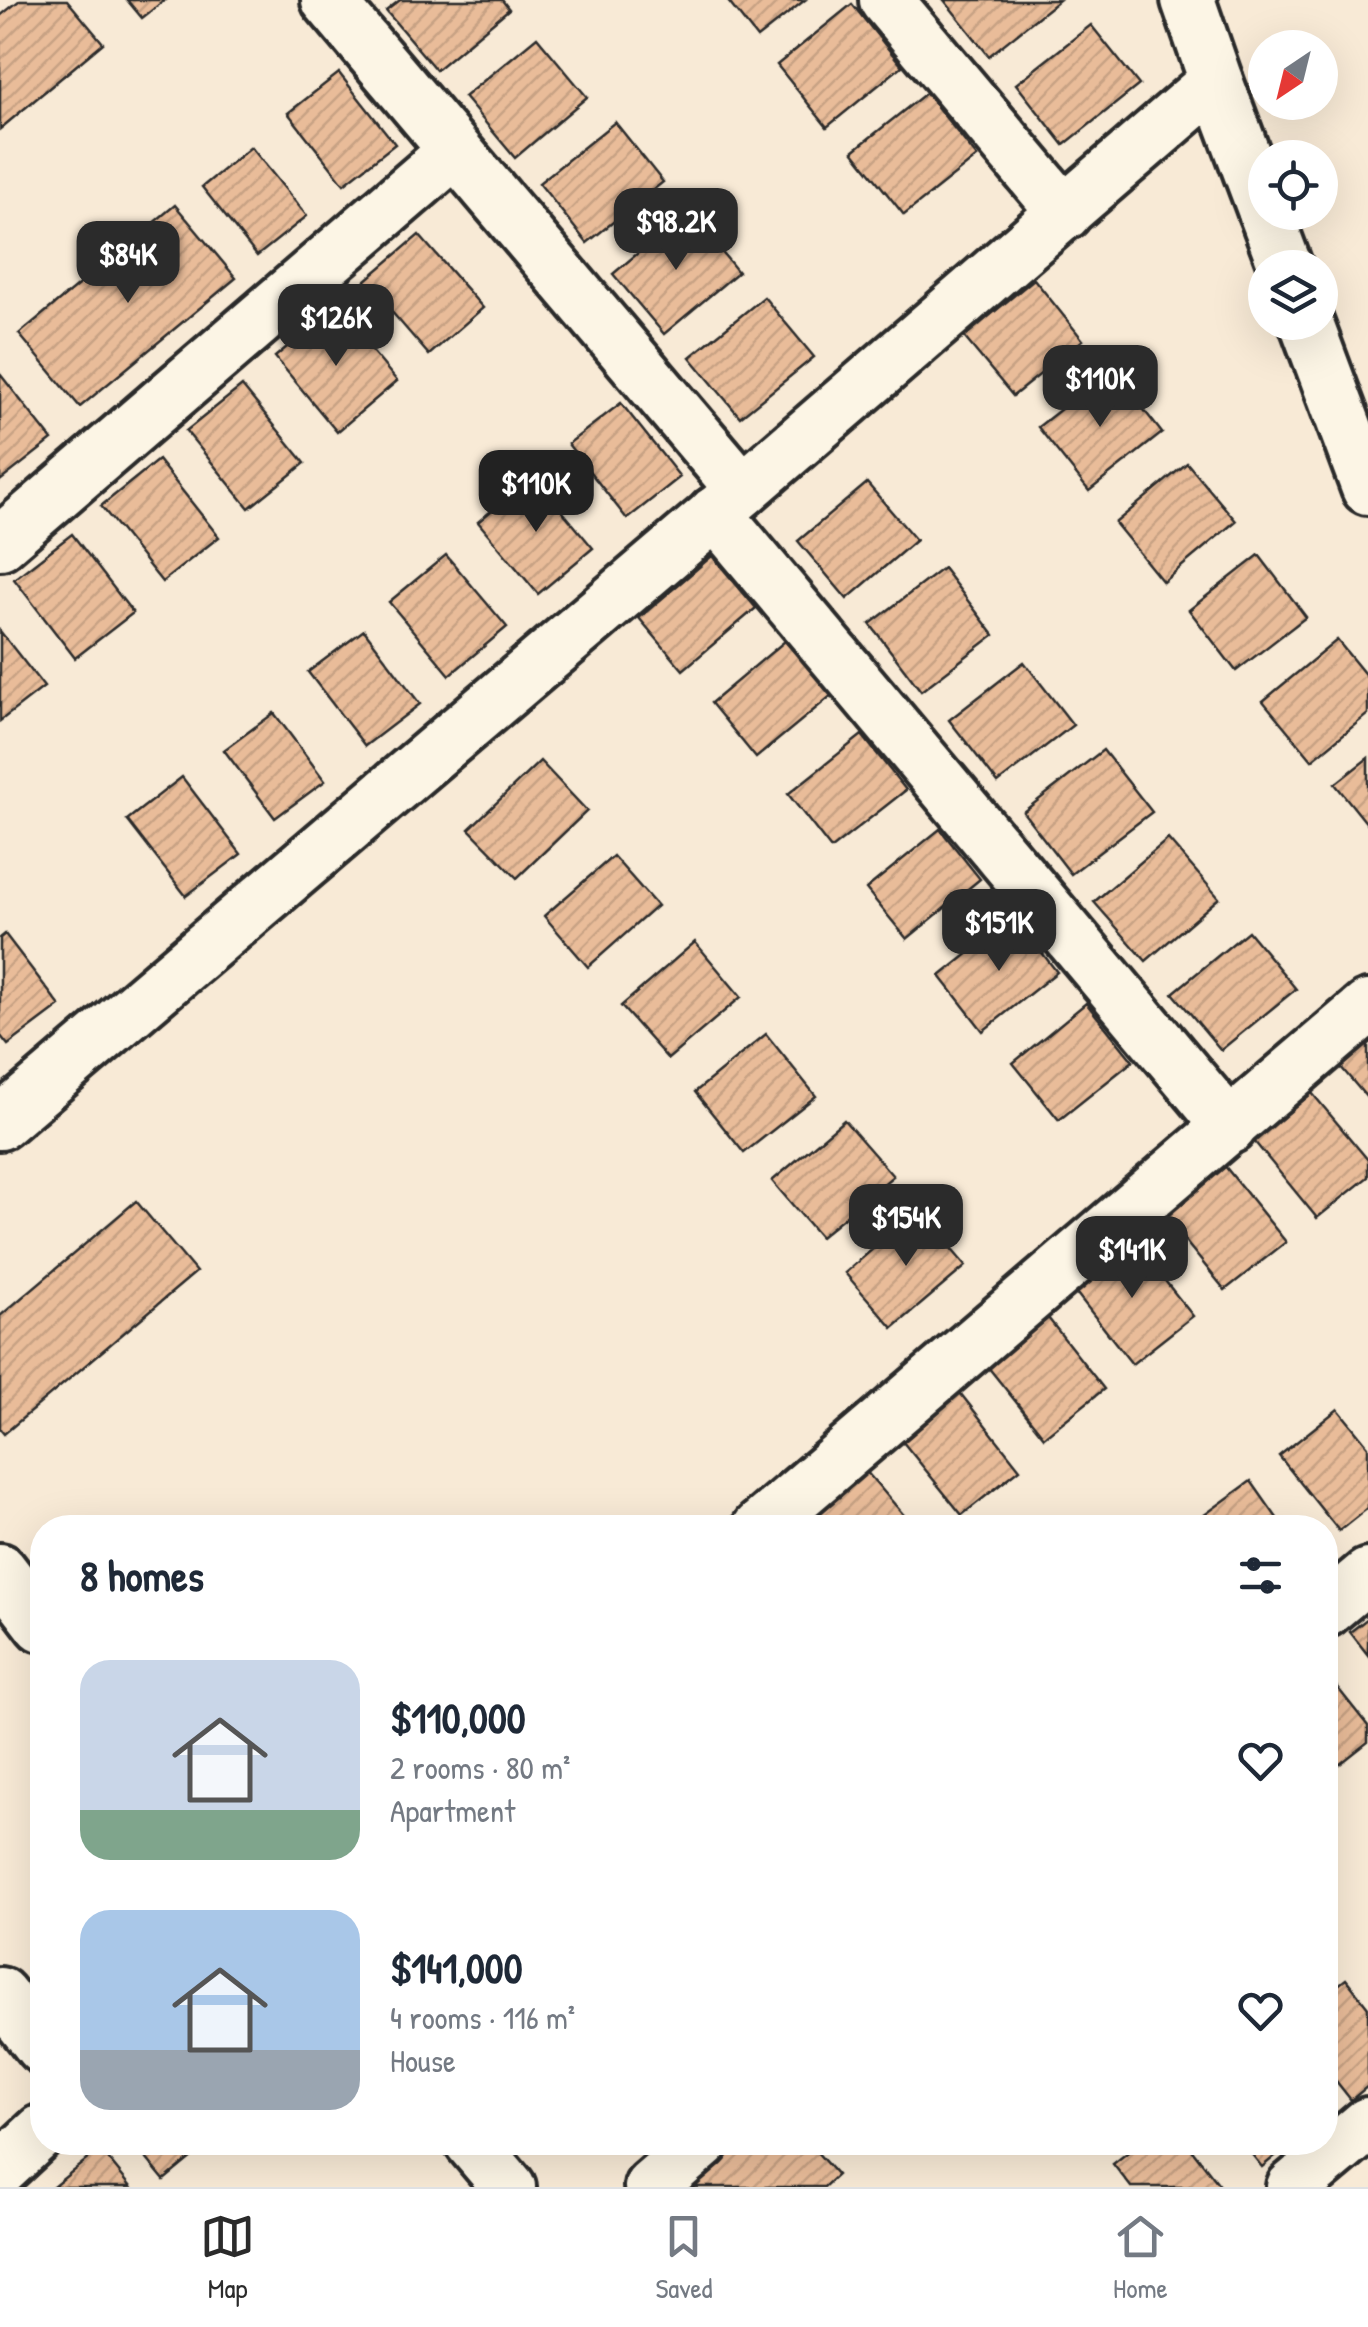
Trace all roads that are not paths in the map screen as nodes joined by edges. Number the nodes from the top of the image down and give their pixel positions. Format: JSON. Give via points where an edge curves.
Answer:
{"nodes":[{"id":1,"x":328,"y":0,"type":"edge"},
{"id":2,"x":886,"y":0,"type":"edge"},
{"id":3,"x":1188,"y":0,"type":"edge"},
{"id":4,"x":1216,"y":81,"type":"junction"},
{"id":5,"x":455,"y":151,"type":"junction"},
{"id":6,"x":1248,"y":167,"type":"edge"},
{"id":7,"x":1065,"y":214,"type":"junction"},
{"id":8,"x":1313,"y":340,"type":"edge"},
{"id":9,"x":1368,"y":488,"type":"edge"},
{"id":10,"x":729,"y":502,"type":"junction"},
{"id":11,"x":0,"y":543,"type":"edge"},
{"id":12,"x":1368,"y":1007,"type":"edge"},
{"id":13,"x":0,"y":1123,"type":"edge"},
{"id":14,"x":1230,"y":1127,"type":"junction"},
{"id":15,"x":774,"y":1515,"type":"edge"},
{"id":16,"x":0,"y":1570,"type":"edge"},
{"id":17,"x":1368,"y":1575,"type":"edge"},
{"id":18,"x":1338,"y":1601,"type":"edge"},
{"id":19,"x":30,"y":1609,"type":"edge"},
{"id":20,"x":0,"y":1994,"type":"edge"},
{"id":21,"x":30,"y":2032,"type":"edge"},
{"id":22,"x":1368,"y":2124,"type":"edge"},
{"id":23,"x":30,"y":2142,"type":"edge"},
{"id":24,"x":1338,"y":2149,"type":"edge"},
{"id":25,"x":481,"y":2155,"type":"edge"},
{"id":26,"x":688,"y":2155,"type":"edge"},
{"id":27,"x":1331,"y":2155,"type":"edge"},
{"id":28,"x":0,"y":2170,"type":"edge"},
{"id":29,"x":509,"y":2187,"type":"edge"},
{"id":30,"x":651,"y":2187,"type":"edge"},
{"id":31,"x":1293,"y":2187,"type":"edge"}],
"edges":[{"from":1,"to":5,"type":"street"},
{"from":2,"to":7,"type":"street"},
{"from":3,"to":4,"type":"street"},
{"from":4,"to":6,"type":"street"},
{"from":4,"to":7,"type":"street"},
{"from":5,"to":10,"type":"street"},
{"from":5,"to":11,"type":"street"},
{"from":7,"to":10,"type":"street"},
{"from":8,"to":9,"type":"street"},
{"from":10,"to":13,"type":"street"},
{"from":10,"to":14,"type":"street"},
{"from":12,"to":14,"type":"street"},
{"from":14,"to":15,"type":"street"},
{"from":16,"to":19,"type":"street"},
{"from":17,"to":18,"type":"street"},
{"from":20,"to":21,"type":"street"},
{"from":22,"to":24,"type":"street"},
{"from":23,"to":28,"type":"street"},
{"from":25,"to":29,"type":"street"},
{"from":26,"to":30,"type":"street"},
{"from":27,"to":31,"type":"street"}]}
